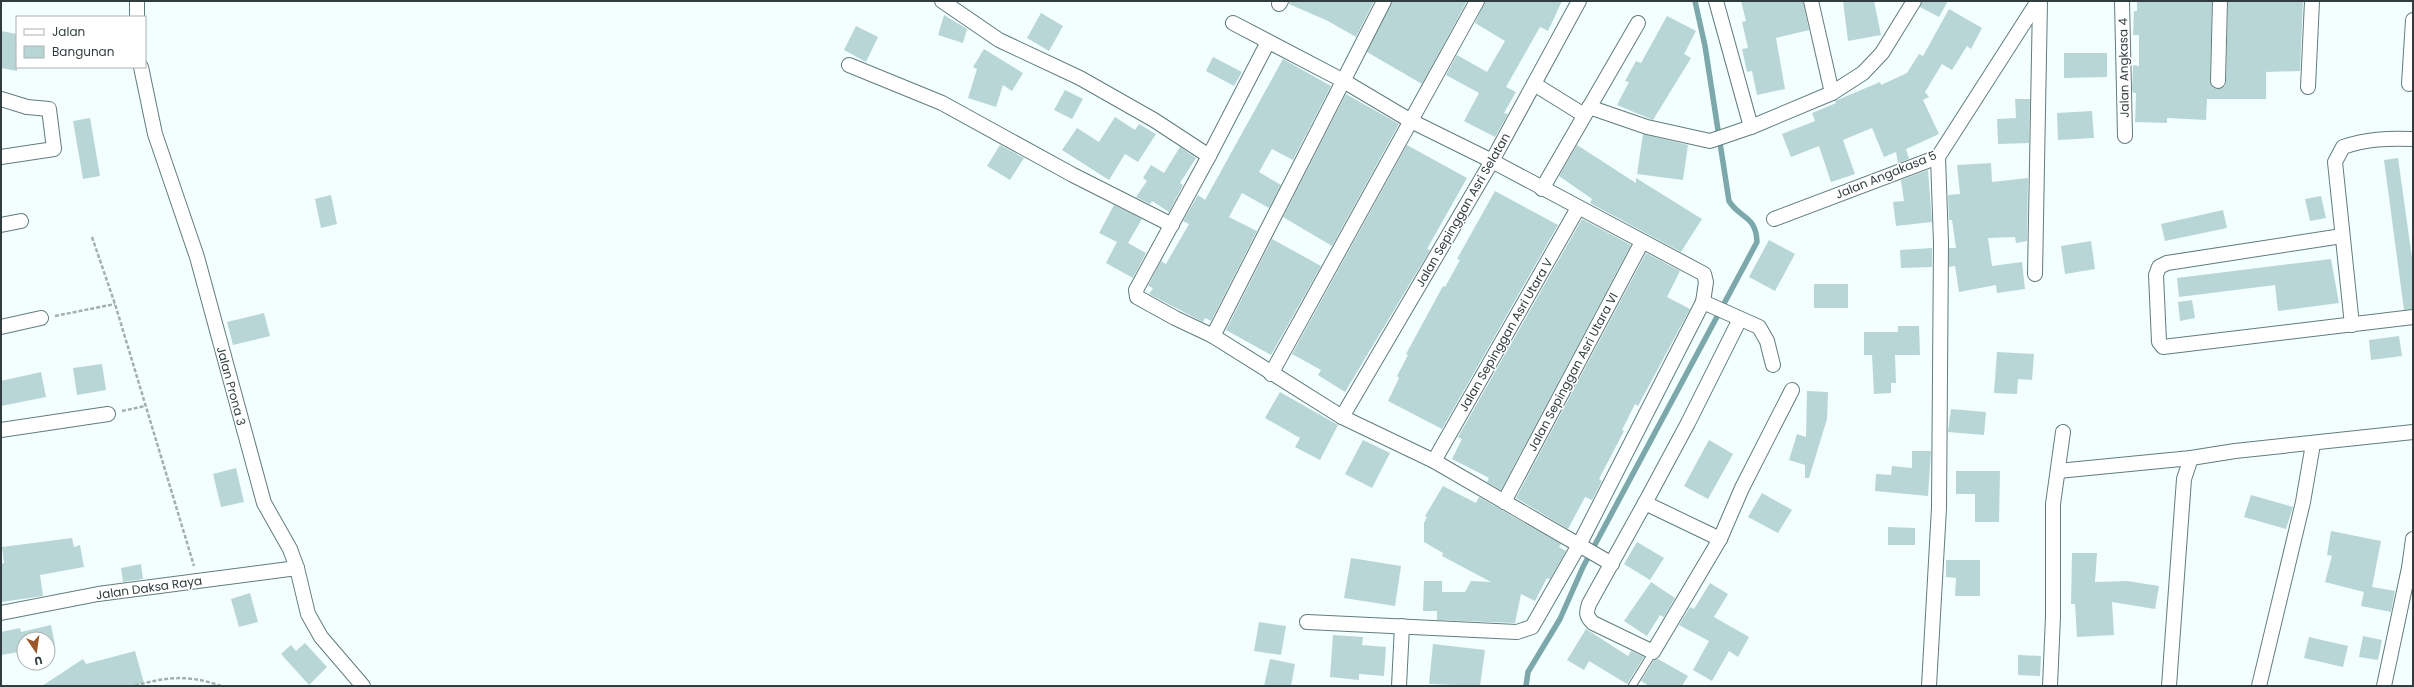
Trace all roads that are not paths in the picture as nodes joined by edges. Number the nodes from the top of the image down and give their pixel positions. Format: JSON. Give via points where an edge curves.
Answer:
{"nodes":[{"id":1,"x":137,"y":1,"type":"edge"},
{"id":2,"x":942,"y":1,"type":"edge"},
{"id":3,"x":1384,"y":1,"type":"edge"},
{"id":4,"x":1477,"y":1,"type":"edge"},
{"id":5,"x":1579,"y":1,"type":"edge"},
{"id":6,"x":1716,"y":1,"type":"edge"},
{"id":7,"x":1811,"y":1,"type":"edge"},
{"id":8,"x":1902,"y":1,"type":"edge"},
{"id":9,"x":1914,"y":1,"type":"edge"},
{"id":10,"x":2039,"y":1,"type":"edge"},
{"id":11,"x":2122,"y":1,"type":"edge"},
{"id":12,"x":2220,"y":1,"type":"edge"},
{"id":13,"x":2312,"y":1,"type":"edge"},
{"id":14,"x":1907,"y":15,"type":"junction"},
{"id":15,"x":137,"y":16,"type":"edge"},
{"id":16,"x":2413,"y":20,"type":"edge"},
{"id":17,"x":1638,"y":23,"type":"dead end"},
{"id":18,"x":1233,"y":24,"type":"dead end"},
{"id":19,"x":1268,"y":42,"type":"junction"},
{"id":20,"x":849,"y":65,"type":"dead end"},
{"id":21,"x":141,"y":68,"type":"edge"},
{"id":22,"x":1342,"y":80,"type":"junction"},
{"id":23,"x":2218,"y":81,"type":"dead end"},
{"id":24,"x":1534,"y":84,"type":"junction"},
{"id":25,"x":2409,"y":84,"type":"dead end"},
{"id":26,"x":2308,"y":87,"type":"dead end"},
{"id":27,"x":1832,"y":93,"type":"junction"},
{"id":28,"x":1,"y":100,"type":"edge"},
{"id":29,"x":1586,"y":111,"type":"junction"},
{"id":30,"x":1411,"y":121,"type":"junction"},
{"id":31,"x":1751,"y":127,"type":"junction"},
{"id":32,"x":2125,"y":136,"type":"dead end"},
{"id":33,"x":2413,"y":139,"type":"edge"},
{"id":34,"x":1209,"y":156,"type":"junction"},
{"id":35,"x":1,"y":157,"type":"edge"},
{"id":36,"x":1938,"y":157,"type":"junction"},
{"id":37,"x":1492,"y":161,"type":"junction"},
{"id":38,"x":1542,"y":189,"type":"junction"},
{"id":39,"x":1578,"y":208,"type":"junction"},
{"id":40,"x":1774,"y":220,"type":"dead end"},
{"id":41,"x":21,"y":221,"type":"dead end"},
{"id":42,"x":1,"y":225,"type":"edge"},
{"id":43,"x":1172,"y":225,"type":"junction"},
{"id":44,"x":2342,"y":236,"type":"junction"},
{"id":45,"x":1642,"y":242,"type":"junction"},
{"id":46,"x":2035,"y":274,"type":"dead end"},
{"id":47,"x":1703,"y":302,"type":"junction"},
{"id":48,"x":2413,"y":317,"type":"edge"},
{"id":49,"x":41,"y":318,"type":"road end"},
{"id":50,"x":1740,"y":319,"type":"junction"},
{"id":51,"x":2352,"y":325,"type":"junction"},
{"id":52,"x":1,"y":327,"type":"edge"},
{"id":53,"x":1213,"y":336,"type":"junction"},
{"id":54,"x":1773,"y":365,"type":"dead end"},
{"id":55,"x":1271,"y":374,"type":"junction"},
{"id":56,"x":1792,"y":390,"type":"dead end"},
{"id":57,"x":108,"y":414,"type":"road end"},
{"id":58,"x":1342,"y":417,"type":"junction"},
{"id":59,"x":1,"y":430,"type":"edge"},
{"id":60,"x":2063,"y":432,"type":"dead end"},
{"id":61,"x":2413,"y":432,"type":"edge"},
{"id":62,"x":2313,"y":444,"type":"junction"},
{"id":63,"x":2191,"y":458,"type":"junction"},
{"id":64,"x":1434,"y":461,"type":"junction"},
{"id":65,"x":2058,"y":471,"type":"junction"},
{"id":66,"x":1504,"y":502,"type":"junction"},
{"id":67,"x":1645,"y":502,"type":"junction"},
{"id":68,"x":1720,"y":539,"type":"junction"},
{"id":69,"x":2413,"y":539,"type":"edge"},
{"id":70,"x":1580,"y":546,"type":"junction"},
{"id":71,"x":1610,"y":562,"type":"junction"},
{"id":72,"x":297,"y":568,"type":"junction"},
{"id":73,"x":1,"y":613,"type":"edge"},
{"id":74,"x":1307,"y":622,"type":"dead end"},
{"id":75,"x":1402,"y":626,"type":"junction"},
{"id":76,"x":1652,"y":652,"type":"junction"},
{"id":77,"x":363,"y":686,"type":"edge"},
{"id":78,"x":1399,"y":686,"type":"edge"},
{"id":79,"x":1632,"y":686,"type":"edge"},
{"id":80,"x":1929,"y":686,"type":"edge"},
{"id":81,"x":2050,"y":686,"type":"edge"},
{"id":82,"x":2169,"y":686,"type":"edge"},
{"id":83,"x":2259,"y":686,"type":"edge"},
{"id":84,"x":2384,"y":686,"type":"edge"}],
"edges":[{"from":1,"to":15,"type":"street"},
{"from":2,"to":34,"type":"street","via":[[999,40],[1080,78],[1154,120]]},
{"from":3,"to":22,"type":"street"},
{"from":4,"to":30,"type":"street"},
{"from":5,"to":24,"type":"street","name":"Jalan Sepinggan Asri Selatan"},
{"from":6,"to":31,"type":"street"},
{"from":7,"to":27,"type":"street"},
{"from":8,"to":14,"type":"street"},
{"from":9,"to":14,"type":"street"},
{"from":10,"to":36,"type":"street","name":"Jalan Angakasa 5"},
{"from":10,"to":46,"type":"street"},
{"from":11,"to":32,"type":"street","name":"Jalan Angkasa 4"},
{"from":12,"to":23,"type":"street"},
{"from":13,"to":26,"type":"street"},
{"from":14,"to":27,"type":"street","via":[[1882,53],[1863,73]]},
{"from":16,"to":25,"type":"street"},
{"from":17,"to":29,"type":"street"},
{"from":18,"to":19,"type":"street"},
{"from":19,"to":22,"type":"street"},
{"from":19,"to":34,"type":"street"},
{"from":20,"to":43,"type":"street","via":[[942,103],[1073,175]]},
{"from":21,"to":72,"type":"street","name":"Jalan Prona 3","via":[[155,134],[197,257],[264,503],[290,549]]},
{"from":22,"to":30,"type":"street"},
{"from":22,"to":53,"type":"street"},
{"from":24,"to":29,"type":"street"},
{"from":24,"to":37,"type":"street","name":"Jalan Sepinggan Asri Selatan"},
{"from":27,"to":31,"type":"street"},
{"from":28,"to":35,"type":"street","via":[[27,107],[49,108],[54,149]]},
{"from":29,"to":31,"type":"street","via":[[1710,141]]},
{"from":29,"to":38,"type":"street"},
{"from":30,"to":37,"type":"street"},
{"from":30,"to":55,"type":"street"},
{"from":33,"to":44,"type":"street","via":[[2385,137],[2363,140],[2343,147],[2335,162]]},
{"from":34,"to":43,"type":"street"},
{"from":36,"to":40,"type":"street","name":"Jalan Angakasa 5"},
{"from":36,"to":80,"type":"street","via":[[1941,243],[1939,508]]},
{"from":37,"to":38,"type":"street"},
{"from":37,"to":58,"type":"street","name":"Jalan Sepinggan Asri Selatan"},
{"from":38,"to":39,"type":"street"},
{"from":39,"to":45,"type":"street"},
{"from":39,"to":64,"type":"street","name":"Jalan Sepinggan Asri Utara V"},
{"from":41,"to":42,"type":"street"},
{"from":43,"to":53,"type":"street","via":[[1136,290],[1137,297]]},
{"from":44,"to":51,"type":"street"},
{"from":44,"to":51,"type":"street","via":[[2167,263],[2159,267],[2156,275],[2159,342],[2163,347]]},
{"from":45,"to":47,"type":"street","via":[[1704,274],[1706,282]]},
{"from":45,"to":66,"type":"street","name":"Jalan Sepinggan Asri Utara VI"},
{"from":47,"to":50,"type":"street"},
{"from":47,"to":70,"type":"street"},
{"from":48,"to":51,"type":"street"},
{"from":49,"to":52,"type":"street"},
{"from":50,"to":54,"type":"street","via":[[1759,327]]},
{"from":50,"to":67,"type":"street"},
{"from":53,"to":55,"type":"street"},
{"from":55,"to":58,"type":"street"},
{"from":56,"to":68,"type":"street","via":[[1742,488]]},
{"from":57,"to":59,"type":"street"},
{"from":58,"to":64,"type":"street"},
{"from":60,"to":65,"type":"street"},
{"from":61,"to":62,"type":"street"},
{"from":62,"to":63,"type":"street"},
{"from":62,"to":83,"type":"street","via":[[2303,502]]},
{"from":63,"to":65,"type":"street"},
{"from":63,"to":82,"type":"street","via":[[2184,479]]},
{"from":64,"to":66,"type":"street"},
{"from":65,"to":81,"type":"street","via":[[2053,504]]},
{"from":66,"to":70,"type":"street"},
{"from":67,"to":68,"type":"street"},
{"from":67,"to":71,"type":"street"},
{"from":68,"to":76,"type":"street"},
{"from":69,"to":84,"type":"street","via":[[2410,568]]},
{"from":70,"to":71,"type":"street"},
{"from":70,"to":75,"type":"street","via":[[1532,627],[1517,632],[1503,632]]},
{"from":71,"to":76,"type":"street","via":[[1589,604],[1587,617],[1593,623]]},
{"from":72,"to":73,"type":"street","name":"Jalan Daksa Raya","via":[[98,594]]},
{"from":72,"to":77,"type":"street","name":"Jalan Prona 3","via":[[308,614],[321,637]]},
{"from":74,"to":75,"type":"street"},
{"from":75,"to":78,"type":"street"},
{"from":76,"to":79,"type":"lane"}]}
